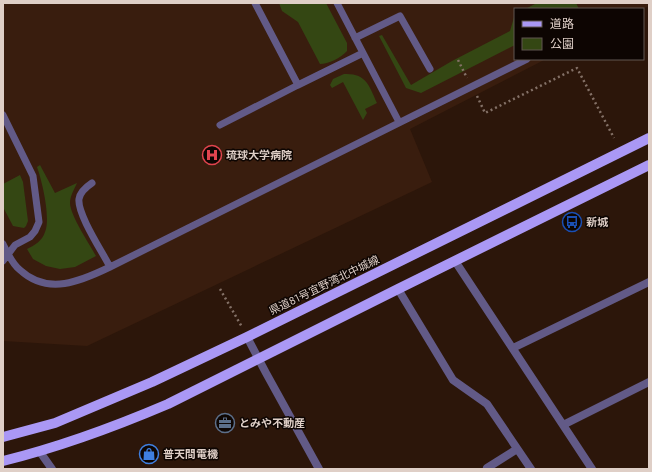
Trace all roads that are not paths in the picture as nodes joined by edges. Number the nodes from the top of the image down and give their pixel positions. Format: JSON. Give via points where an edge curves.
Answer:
{"nodes":[{"id":1,"x":255,"y":3,"type":"edge"},
{"id":2,"x":338,"y":3,"type":"edge"},
{"id":3,"x":356,"y":38,"type":"junction"},
{"id":4,"x":364,"y":54,"type":"junction"},
{"id":5,"x":525,"y":60,"type":"edge"},
{"id":6,"x":430,"y":69,"type":"dead end"},
{"id":7,"x":298,"y":85,"type":"junction"},
{"id":8,"x":3,"y":115,"type":"edge"},
{"id":9,"x":399,"y":122,"type":"junction"},
{"id":10,"x":220,"y":125,"type":"dead end"},
{"id":11,"x":648,"y":142,"type":"edge"},
{"id":12,"x":649,"y":165,"type":"edge"},
{"id":13,"x":92,"y":182,"type":"dead end"},
{"id":14,"x":3,"y":244,"type":"edge"},
{"id":15,"x":8,"y":254,"type":"junction"},
{"id":16,"x":3,"y":261,"type":"edge"},
{"id":17,"x":455,"y":261,"type":"junction"},
{"id":18,"x":110,"y":267,"type":"junction"},
{"id":19,"x":649,"y":282,"type":"edge"},
{"id":20,"x":398,"y":289,"type":"junction"},
{"id":21,"x":247,"y":336,"type":"junction"},
{"id":22,"x":513,"y":348,"type":"junction"},
{"id":23,"x":258,"y":359,"type":"junction"},
{"id":24,"x":649,"y":382,"type":"edge"},
{"id":25,"x":563,"y":424,"type":"junction"},
{"id":26,"x":3,"y":437,"type":"edge"},
{"id":27,"x":517,"y":449,"type":"junction"},
{"id":28,"x":40,"y":452,"type":"junction"},
{"id":29,"x":3,"y":461,"type":"edge"},
{"id":30,"x":488,"y":468,"type":"dead end"},
{"id":31,"x":52,"y":469,"type":"edge"},
{"id":32,"x":319,"y":469,"type":"edge"},
{"id":33,"x":531,"y":469,"type":"edge"},
{"id":34,"x":592,"y":469,"type":"edge"}],
"edges":[{"from":1,"to":7,"type":"lane"},
{"from":2,"to":3,"type":"lane"},
{"from":3,"to":4,"type":"lane"},
{"from":3,"to":6,"type":"lane","via":[[400,16]]},
{"from":4,"to":7,"type":"lane"},
{"from":4,"to":9,"type":"lane"},
{"from":5,"to":9,"type":"lane"},
{"from":7,"to":10,"type":"lane"},
{"from":8,"to":15,"type":"lane","via":[[33,176],[39,222],[30,237],[15,245]]},
{"from":9,"to":18,"type":"lane"},
{"from":11,"to":21,"type":"main road","name":"県道81号宜野湾北中城線"},
{"from":12,"to":17,"type":"main road"},
{"from":13,"to":18,"type":"lane","via":[[84,188],[79,198],[80,210]]},
{"from":14,"to":15,"type":"lane"},
{"from":15,"to":16,"type":"lane"},
{"from":15,"to":18,"type":"lane","via":[[19,270],[31,278],[58,285],[79,281]]},
{"from":17,"to":20,"type":"main road"},
{"from":17,"to":22,"type":"street"},
{"from":19,"to":22,"type":"street"},
{"from":20,"to":23,"type":"main road"},
{"from":20,"to":27,"type":"street","via":[[453,380],[487,404]]},
{"from":21,"to":23,"type":"street"},
{"from":21,"to":26,"type":"main road","name":"県道81号宜野湾北中城線","via":[[146,385],[55,424]]},
{"from":22,"to":25,"type":"street"},
{"from":23,"to":28,"type":"main road","via":[[199,390],[133,419]]},
{"from":23,"to":32,"type":"street"},
{"from":24,"to":25,"type":"street"},
{"from":25,"to":34,"type":"street"},
{"from":27,"to":30,"type":"street"},
{"from":27,"to":33,"type":"street"},
{"from":28,"to":29,"type":"main road"},
{"from":28,"to":31,"type":"street"}]}
